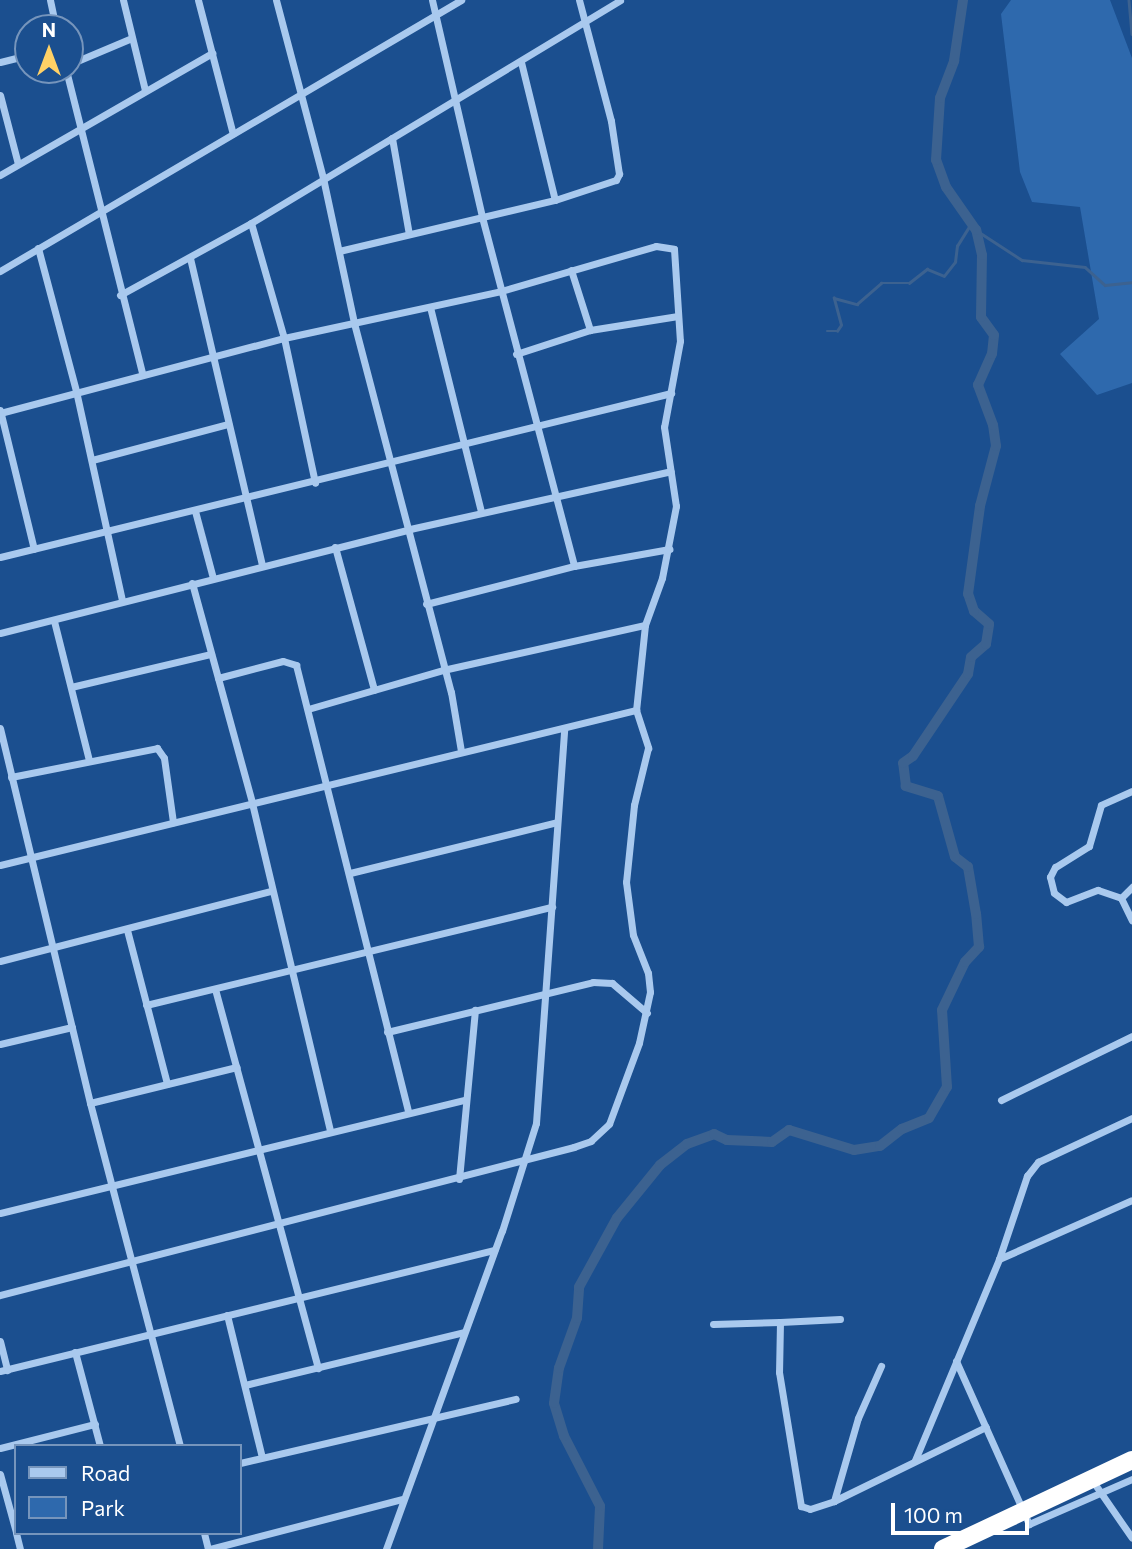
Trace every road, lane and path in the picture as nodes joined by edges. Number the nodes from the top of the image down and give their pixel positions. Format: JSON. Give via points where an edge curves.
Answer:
{"nodes":[{"id":1,"x":123,"y":0,"type":"edge"},
{"id":2,"x":198,"y":0,"type":"edge"},
{"id":3,"x":432,"y":0,"type":"edge"},
{"id":4,"x":461,"y":0,"type":"edge"},
{"id":5,"x":579,"y":0,"type":"edge"},
{"id":6,"x":620,"y":0,"type":"edge"},
{"id":7,"x":279,"y":1,"type":"edge"},
{"id":8,"x":436,"y":15,"type":"junction"},
{"id":9,"x":583,"y":21,"type":"junction"},
{"id":10,"x":132,"y":38,"type":"junction"},
{"id":11,"x":212,"y":53,"type":"junction"},
{"id":12,"x":84,"y":58,"type":"edge"},
{"id":13,"x":521,"y":62,"type":"junction"},
{"id":14,"x":69,"y":84,"type":"edge"},
{"id":15,"x":145,"y":90,"type":"junction"},
{"id":16,"x":0,"y":95,"type":"edge"},
{"id":17,"x":301,"y":96,"type":"junction"},
{"id":18,"x":454,"y":101,"type":"junction"},
{"id":19,"x":80,"y":127,"type":"junction"},
{"id":20,"x":233,"y":134,"type":"junction"},
{"id":21,"x":392,"y":138,"type":"junction"},
{"id":22,"x":18,"y":164,"type":"junction"},
{"id":23,"x":0,"y":176,"type":"edge"},
{"id":24,"x":323,"y":178,"type":"junction"},
{"id":25,"x":555,"y":200,"type":"junction"},
{"id":26,"x":100,"y":211,"type":"junction"},
{"id":27,"x":482,"y":217,"type":"junction"},
{"id":28,"x":251,"y":223,"type":"junction"},
{"id":29,"x":409,"y":234,"type":"junction"},
{"id":30,"x":38,"y":248,"type":"junction"},
{"id":31,"x":339,"y":251,"type":"junction"},
{"id":32,"x":190,"y":258,"type":"junction"},
{"id":33,"x":571,"y":270,"type":"junction"},
{"id":34,"x":0,"y":271,"type":"edge"},
{"id":35,"x":501,"y":291,"type":"junction"},
{"id":36,"x":120,"y":295,"type":"junction"},
{"id":37,"x":430,"y":307,"type":"junction"},
{"id":38,"x":678,"y":316,"type":"junction"},
{"id":39,"x":354,"y":323,"type":"junction"},
{"id":40,"x":590,"y":330,"type":"junction"},
{"id":41,"x":284,"y":338,"type":"junction"},
{"id":42,"x":516,"y":354,"type":"junction"},
{"id":43,"x":213,"y":356,"type":"junction"},
{"id":44,"x":142,"y":373,"type":"junction"},
{"id":45,"x":76,"y":391,"type":"junction"},
{"id":46,"x":671,"y":393,"type":"junction"},
{"id":47,"x":0,"y":412,"type":"edge"},
{"id":48,"x":228,"y":424,"type":"junction"},
{"id":49,"x":535,"y":424,"type":"junction"},
{"id":50,"x":463,"y":440,"type":"junction"},
{"id":51,"x":92,"y":460,"type":"junction"},
{"id":52,"x":393,"y":461,"type":"junction"},
{"id":53,"x":671,"y":471,"type":"junction"},
{"id":54,"x":315,"y":482,"type":"junction"},
{"id":55,"x":245,"y":499,"type":"junction"},
{"id":56,"x":555,"y":500,"type":"junction"},
{"id":57,"x":195,"y":511,"type":"junction"},
{"id":58,"x":481,"y":512,"type":"junction"},
{"id":59,"x":410,"y":529,"type":"junction"},
{"id":60,"x":105,"y":532,"type":"junction"},
{"id":61,"x":335,"y":547,"type":"junction"},
{"id":62,"x":34,"y":549,"type":"junction"},
{"id":63,"x":669,"y":549,"type":"junction"},
{"id":64,"x":0,"y":557,"type":"edge"},
{"id":65,"x":262,"y":565,"type":"junction"},
{"id":66,"x":573,"y":566,"type":"junction"},
{"id":67,"x":213,"y":578,"type":"junction"},
{"id":68,"x":192,"y":583,"type":"junction"},
{"id":69,"x":122,"y":601,"type":"junction"},
{"id":70,"x":426,"y":604,"type":"junction"},
{"id":71,"x":54,"y":621,"type":"junction"},
{"id":72,"x":645,"y":625,"type":"junction"},
{"id":73,"x":0,"y":633,"type":"edge"},
{"id":74,"x":211,"y":654,"type":"junction"},
{"id":75,"x":443,"y":670,"type":"junction"},
{"id":76,"x":218,"y":678,"type":"junction"},
{"id":77,"x":71,"y":687,"type":"junction"},
{"id":78,"x":374,"y":690,"type":"junction"},
{"id":79,"x":308,"y":709,"type":"junction"},
{"id":80,"x":636,"y":710,"type":"junction"},
{"id":81,"x":0,"y":728,"type":"edge"},
{"id":82,"x":564,"y":728,"type":"junction"},
{"id":83,"x":461,"y":751,"type":"junction"},
{"id":84,"x":89,"y":760,"type":"junction"},
{"id":85,"x":11,"y":776,"type":"junction"},
{"id":86,"x":326,"y":785,"type":"junction"},
{"id":87,"x":1132,"y":791,"type":"edge"},
{"id":88,"x":252,"y":803,"type":"junction"},
{"id":89,"x":173,"y":822,"type":"junction"},
{"id":90,"x":557,"y":822,"type":"junction"},
{"id":91,"x":30,"y":858,"type":"junction"},
{"id":92,"x":0,"y":865,"type":"edge"},
{"id":93,"x":350,"y":873,"type":"junction"},
{"id":94,"x":1132,"y":887,"type":"edge"},
{"id":95,"x":270,"y":891,"type":"junction"},
{"id":96,"x":1121,"y":898,"type":"junction"},
{"id":97,"x":552,"y":907,"type":"junction"},
{"id":98,"x":1132,"y":921,"type":"edge"},
{"id":99,"x":127,"y":930,"type":"junction"},
{"id":100,"x":53,"y":949,"type":"junction"},
{"id":101,"x":367,"y":951,"type":"junction"},
{"id":102,"x":0,"y":961,"type":"edge"},
{"id":103,"x":289,"y":970,"type":"junction"},
{"id":104,"x":215,"y":989,"type":"junction"},
{"id":105,"x":548,"y":991,"type":"junction"},
{"id":106,"x":146,"y":1005,"type":"junction"},
{"id":107,"x":475,"y":1010,"type":"junction"},
{"id":108,"x":647,"y":1013,"type":"junction"},
{"id":109,"x":72,"y":1027,"type":"junction"},
{"id":110,"x":387,"y":1032,"type":"junction"},
{"id":111,"x":1132,"y":1036,"type":"edge"},
{"id":112,"x":0,"y":1044,"type":"edge"},
{"id":113,"x":237,"y":1067,"type":"junction"},
{"id":114,"x":167,"y":1084,"type":"junction"},
{"id":115,"x":464,"y":1100,"type":"junction"},
{"id":116,"x":1001,"y":1100,"type":"dead end"},
{"id":117,"x":90,"y":1103,"type":"junction"},
{"id":118,"x":408,"y":1112,"type":"junction"},
{"id":119,"x":1132,"y":1118,"type":"edge"},
{"id":120,"x":330,"y":1130,"type":"junction"},
{"id":121,"x":256,"y":1150,"type":"junction"},
{"id":122,"x":528,"y":1155,"type":"junction"},
{"id":123,"x":459,"y":1179,"type":"junction"},
{"id":124,"x":112,"y":1184,"type":"junction"},
{"id":125,"x":1132,"y":1200,"type":"edge"},
{"id":126,"x":0,"y":1213,"type":"edge"},
{"id":127,"x":281,"y":1225,"type":"junction"},
{"id":128,"x":494,"y":1250,"type":"junction"},
{"id":129,"x":999,"y":1259,"type":"junction"},
{"id":130,"x":132,"y":1263,"type":"junction"},
{"id":131,"x":0,"y":1295,"type":"edge"},
{"id":132,"x":300,"y":1295,"type":"junction"},
{"id":133,"x":227,"y":1315,"type":"junction"},
{"id":134,"x":840,"y":1319,"type":"dead end"},
{"id":135,"x":780,"y":1322,"type":"junction"},
{"id":136,"x":712,"y":1324,"type":"dead end"},
{"id":137,"x":464,"y":1332,"type":"junction"},
{"id":138,"x":149,"y":1335,"type":"junction"},
{"id":139,"x":0,"y":1341,"type":"edge"},
{"id":140,"x":75,"y":1352,"type":"junction"},
{"id":141,"x":956,"y":1361,"type":"junction"},
{"id":142,"x":881,"y":1366,"type":"dead end"},
{"id":143,"x":318,"y":1368,"type":"junction"},
{"id":144,"x":4,"y":1370,"type":"edge"},
{"id":145,"x":245,"y":1385,"type":"junction"},
{"id":146,"x":516,"y":1399,"type":"dead end"},
{"id":147,"x":431,"y":1417,"type":"junction"},
{"id":148,"x":95,"y":1424,"type":"junction"},
{"id":149,"x":986,"y":1427,"type":"junction"},
{"id":150,"x":16,"y":1444,"type":"edge"},
{"id":151,"x":100,"y":1444,"type":"edge"},
{"id":152,"x":179,"y":1444,"type":"edge"},
{"id":153,"x":262,"y":1457,"type":"junction"},
{"id":154,"x":915,"y":1460,"type":"junction"},
{"id":155,"x":1132,"y":1460,"type":"edge"},
{"id":156,"x":242,"y":1462,"type":"edge"},
{"id":157,"x":0,"y":1474,"type":"edge"},
{"id":158,"x":1132,"y":1479,"type":"edge"},
{"id":159,"x":1096,"y":1487,"type":"junction"},
{"id":160,"x":402,"y":1499,"type":"junction"},
{"id":161,"x":834,"y":1501,"type":"junction"},
{"id":162,"x":1023,"y":1512,"type":"junction"},
{"id":163,"x":14,"y":1521,"type":"edge"},
{"id":164,"x":1132,"y":1538,"type":"edge"},
{"id":165,"x":209,"y":1549,"type":"edge"},
{"id":166,"x":386,"y":1549,"type":"edge"},
{"id":167,"x":943,"y":1549,"type":"edge"}],
"edges":[{"from":1,"to":10,"type":"street"},
{"from":2,"to":11,"type":"street"},
{"from":3,"to":8,"type":"street"},
{"from":4,"to":8,"type":"street"},
{"from":5,"to":9,"type":"street"},
{"from":6,"to":9,"type":"street"},
{"from":7,"to":17,"type":"street"},
{"from":8,"to":17,"type":"street"},
{"from":8,"to":18,"type":"street"},
{"from":9,"to":13,"type":"street"},
{"from":9,"to":25,"type":"street","via":[[611,121],[619,174],[616,180]]},
{"from":10,"to":12,"type":"street"},
{"from":10,"to":15,"type":"street"},
{"from":11,"to":15,"type":"street"},
{"from":11,"to":20,"type":"street"},
{"from":13,"to":18,"type":"street"},
{"from":13,"to":25,"type":"street"},
{"from":14,"to":19,"type":"street"},
{"from":15,"to":19,"type":"street"},
{"from":16,"to":22,"type":"street"},
{"from":17,"to":20,"type":"street"},
{"from":17,"to":24,"type":"street"},
{"from":18,"to":21,"type":"street"},
{"from":18,"to":27,"type":"street"},
{"from":19,"to":22,"type":"street"},
{"from":19,"to":26,"type":"street"},
{"from":20,"to":26,"type":"street"},
{"from":21,"to":24,"type":"street"},
{"from":21,"to":29,"type":"street"},
{"from":22,"to":23,"type":"street"},
{"from":24,"to":28,"type":"street"},
{"from":24,"to":31,"type":"street"},
{"from":25,"to":27,"type":"street"},
{"from":26,"to":30,"type":"street"},
{"from":26,"to":36,"type":"street"},
{"from":27,"to":29,"type":"street"},
{"from":27,"to":35,"type":"street"},
{"from":28,"to":32,"type":"street"},
{"from":28,"to":41,"type":"street"},
{"from":29,"to":31,"type":"street"},
{"from":30,"to":34,"type":"street"},
{"from":30,"to":45,"type":"street"},
{"from":31,"to":39,"type":"street"},
{"from":32,"to":36,"type":"street"},
{"from":32,"to":43,"type":"street"},
{"from":33,"to":35,"type":"street"},
{"from":33,"to":38,"type":"street","via":[[656,246],[674,249]]},
{"from":33,"to":40,"type":"street"},
{"from":35,"to":37,"type":"street"},
{"from":35,"to":42,"type":"street"},
{"from":36,"to":44,"type":"street"},
{"from":37,"to":39,"type":"street"},
{"from":37,"to":50,"type":"street"},
{"from":38,"to":40,"type":"street"},
{"from":38,"to":46,"type":"street","via":[[679,358]]},
{"from":39,"to":41,"type":"street"},
{"from":39,"to":52,"type":"street"},
{"from":40,"to":42,"type":"street"},
{"from":41,"to":43,"type":"street"},
{"from":41,"to":54,"type":"street"},
{"from":42,"to":49,"type":"street"},
{"from":43,"to":44,"type":"street"},
{"from":43,"to":48,"type":"street"},
{"from":44,"to":45,"type":"street"},
{"from":45,"to":47,"type":"street"},
{"from":45,"to":51,"type":"street"},
{"from":46,"to":49,"type":"street"},
{"from":46,"to":53,"type":"street","via":[[664,427]]},
{"from":47,"to":62,"type":"street"},
{"from":48,"to":51,"type":"street"},
{"from":48,"to":55,"type":"street"},
{"from":49,"to":50,"type":"street"},
{"from":49,"to":56,"type":"street"},
{"from":50,"to":52,"type":"street"},
{"from":50,"to":58,"type":"street"},
{"from":51,"to":60,"type":"street"},
{"from":52,"to":54,"type":"street"},
{"from":52,"to":59,"type":"street"},
{"from":53,"to":56,"type":"street"},
{"from":53,"to":63,"type":"street","via":[[676,506]]},
{"from":54,"to":55,"type":"street"},
{"from":55,"to":57,"type":"street"},
{"from":55,"to":65,"type":"street"},
{"from":56,"to":58,"type":"street"},
{"from":56,"to":66,"type":"street"},
{"from":57,"to":60,"type":"street"},
{"from":57,"to":67,"type":"street"},
{"from":58,"to":59,"type":"street"},
{"from":59,"to":61,"type":"street"},
{"from":59,"to":70,"type":"street"},
{"from":60,"to":62,"type":"street"},
{"from":60,"to":69,"type":"street"},
{"from":61,"to":65,"type":"street"},
{"from":61,"to":78,"type":"street"},
{"from":62,"to":64,"type":"street"},
{"from":63,"to":66,"type":"street"},
{"from":63,"to":72,"type":"street"},
{"from":65,"to":67,"type":"street"},
{"from":66,"to":70,"type":"street"},
{"from":67,"to":68,"type":"street"},
{"from":68,"to":69,"type":"street"},
{"from":68,"to":74,"type":"street"},
{"from":69,"to":71,"type":"street"},
{"from":70,"to":75,"type":"street"},
{"from":71,"to":73,"type":"street"},
{"from":71,"to":77,"type":"street"},
{"from":72,"to":75,"type":"street"},
{"from":72,"to":80,"type":"street"},
{"from":74,"to":76,"type":"street"},
{"from":74,"to":77,"type":"street"},
{"from":75,"to":78,"type":"street"},
{"from":75,"to":83,"type":"street"},
{"from":76,"to":79,"type":"street","via":[[291,662]]},
{"from":76,"to":88,"type":"street"},
{"from":77,"to":84,"type":"street"},
{"from":78,"to":79,"type":"street"},
{"from":79,"to":86,"type":"street"},
{"from":80,"to":82,"type":"street"},
{"from":80,"to":108,"type":"street","via":[[648,748],[634,805],[626,882],[633,935],[648,973]]},
{"from":81,"to":85,"type":"street"},
{"from":82,"to":83,"type":"street"},
{"from":82,"to":90,"type":"street"},
{"from":83,"to":86,"type":"street"},
{"from":84,"to":85,"type":"street"},
{"from":84,"to":89,"type":"street","via":[[150,748],[160,751]]},
{"from":85,"to":91,"type":"street"},
{"from":86,"to":88,"type":"street"},
{"from":86,"to":93,"type":"street"},
{"from":87,"to":96,"type":"street","via":[[1101,805],[1089,846],[1055,867],[1050,877],[1061,901],[1103,889]]},
{"from":88,"to":89,"type":"street"},
{"from":88,"to":95,"type":"street"},
{"from":89,"to":91,"type":"street"},
{"from":90,"to":93,"type":"street"},
{"from":90,"to":97,"type":"street"},
{"from":91,"to":92,"type":"street"},
{"from":91,"to":100,"type":"street"},
{"from":93,"to":101,"type":"street"},
{"from":94,"to":96,"type":"street"},
{"from":95,"to":99,"type":"street"},
{"from":95,"to":103,"type":"street"},
{"from":96,"to":98,"type":"street"},
{"from":97,"to":101,"type":"street"},
{"from":97,"to":105,"type":"street"},
{"from":99,"to":100,"type":"street"},
{"from":99,"to":106,"type":"street"},
{"from":100,"to":102,"type":"street"},
{"from":100,"to":109,"type":"street"},
{"from":101,"to":103,"type":"street"},
{"from":101,"to":110,"type":"street"},
{"from":103,"to":104,"type":"street"},
{"from":103,"to":120,"type":"street"},
{"from":104,"to":106,"type":"street"},
{"from":104,"to":113,"type":"street"},
{"from":105,"to":107,"type":"street"},
{"from":105,"to":108,"type":"street","via":[[603,981]]},
{"from":105,"to":122,"type":"street","via":[[541,1084]]},
{"from":106,"to":114,"type":"street"},
{"from":107,"to":110,"type":"street"},
{"from":107,"to":115,"type":"street"},
{"from":108,"to":122,"type":"street","via":[[609,1124],[591,1142]]},
{"from":109,"to":112,"type":"street"},
{"from":109,"to":117,"type":"street"},
{"from":110,"to":118,"type":"street"},
{"from":111,"to":116,"type":"street"},
{"from":113,"to":114,"type":"street"},
{"from":113,"to":121,"type":"street"},
{"from":114,"to":117,"type":"street"},
{"from":115,"to":118,"type":"street"},
{"from":115,"to":123,"type":"street"},
{"from":117,"to":124,"type":"street"},
{"from":118,"to":120,"type":"street"},
{"from":119,"to":129,"type":"street","via":[[1032,1168]]},
{"from":120,"to":121,"type":"street"},
{"from":121,"to":124,"type":"street"},
{"from":121,"to":127,"type":"street"},
{"from":122,"to":123,"type":"street"},
{"from":122,"to":128,"type":"street"},
{"from":123,"to":127,"type":"street"},
{"from":124,"to":126,"type":"street"},
{"from":124,"to":130,"type":"street"},
{"from":125,"to":129,"type":"street"},
{"from":127,"to":130,"type":"street"},
{"from":127,"to":132,"type":"street"},
{"from":128,"to":132,"type":"street"},
{"from":128,"to":137,"type":"street"},
{"from":129,"to":141,"type":"street"},
{"from":130,"to":131,"type":"street"},
{"from":130,"to":138,"type":"street"},
{"from":132,"to":133,"type":"street"},
{"from":132,"to":143,"type":"street"},
{"from":133,"to":138,"type":"street"},
{"from":133,"to":145,"type":"street"},
{"from":134,"to":135,"type":"street"},
{"from":135,"to":136,"type":"street"},
{"from":135,"to":161,"type":"street","via":[[779,1372],[795,1456],[797,1501],[810,1509]]},
{"from":137,"to":143,"type":"street"},
{"from":137,"to":147,"type":"street"},
{"from":138,"to":140,"type":"street"},
{"from":138,"to":152,"type":"street"},
{"from":139,"to":144,"type":"street"},
{"from":140,"to":144,"type":"street"},
{"from":140,"to":148,"type":"street"},
{"from":141,"to":149,"type":"street"},
{"from":141,"to":154,"type":"street"},
{"from":142,"to":161,"type":"street","via":[[858,1418]]},
{"from":143,"to":145,"type":"street"},
{"from":145,"to":153,"type":"street"},
{"from":146,"to":147,"type":"street"},
{"from":147,"to":153,"type":"street"},
{"from":147,"to":160,"type":"street"},
{"from":148,"to":150,"type":"street"},
{"from":148,"to":151,"type":"street"},
{"from":149,"to":154,"type":"street"},
{"from":149,"to":162,"type":"street"},
{"from":153,"to":156,"type":"street"},
{"from":154,"to":161,"type":"street"},
{"from":155,"to":159,"type":"highway"},
{"from":157,"to":163,"type":"street"},
{"from":158,"to":159,"type":"street"},
{"from":159,"to":162,"type":"highway"},
{"from":159,"to":164,"type":"street"},
{"from":160,"to":165,"type":"street"},
{"from":160,"to":166,"type":"street"},
{"from":162,"to":167,"type":"highway"}]}
